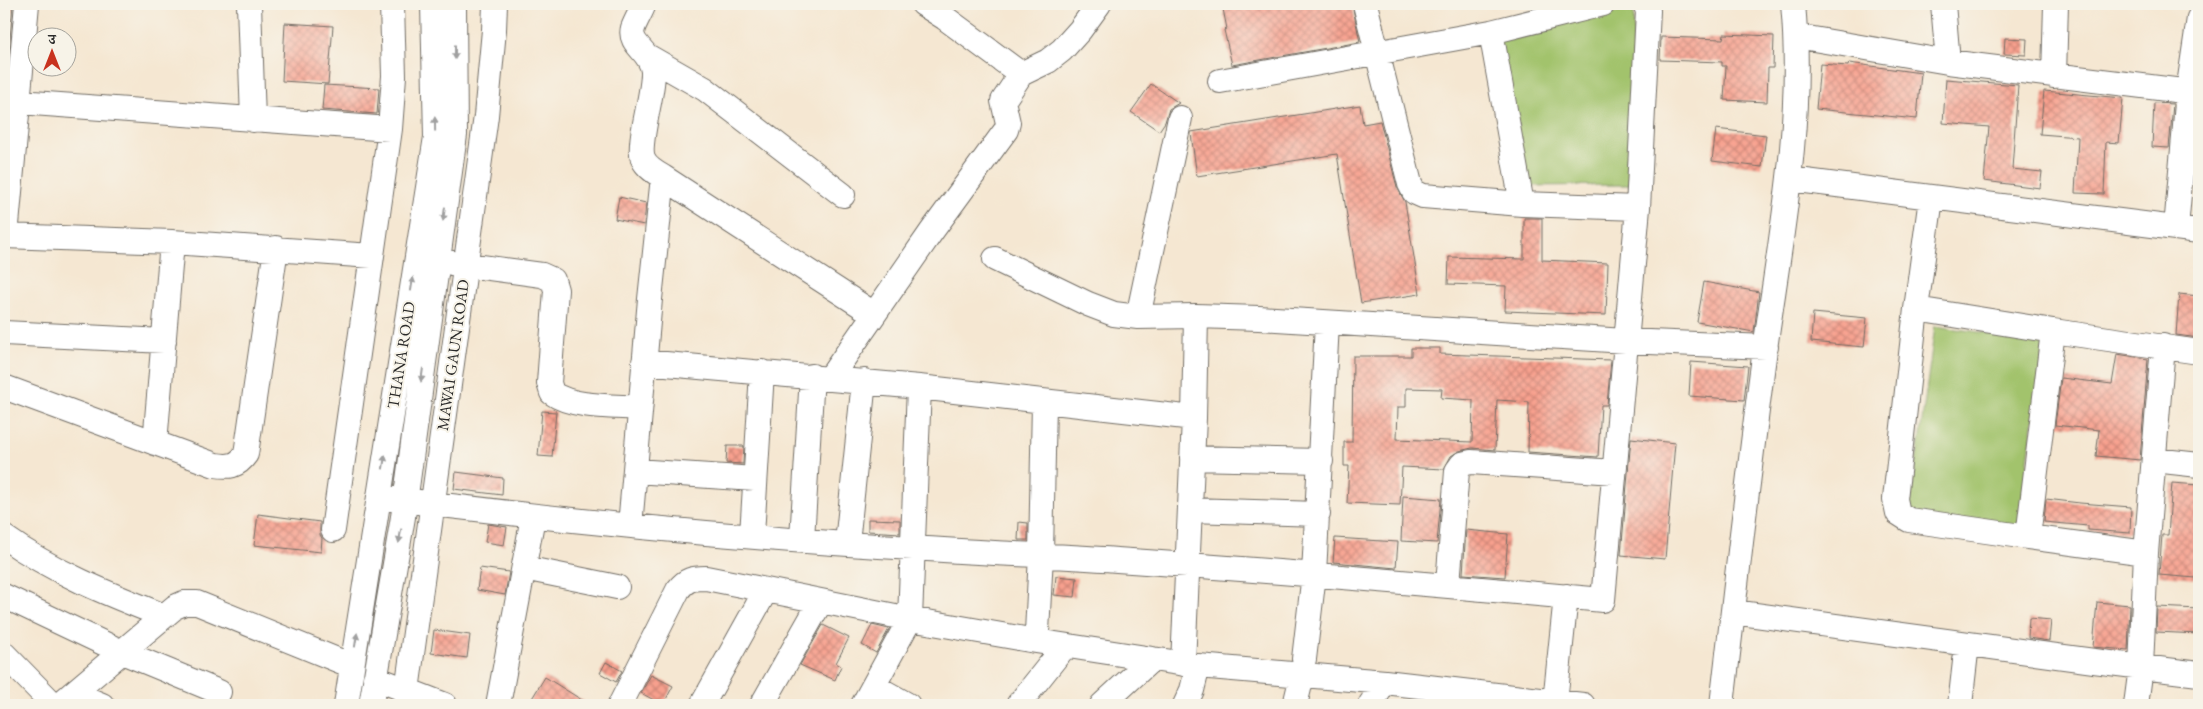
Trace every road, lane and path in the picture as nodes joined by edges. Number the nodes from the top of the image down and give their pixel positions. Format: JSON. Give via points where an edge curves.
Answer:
{"nodes":[{"id":1,"x":27,"y":4,"type":"edge"},
{"id":2,"x":250,"y":4,"type":"edge"},
{"id":3,"x":392,"y":4,"type":"edge"},
{"id":4,"x":433,"y":4,"type":"edge"},
{"id":5,"x":454,"y":4,"type":"edge"},
{"id":6,"x":495,"y":4,"type":"edge"},
{"id":7,"x":644,"y":4,"type":"edge"},
{"id":8,"x":923,"y":4,"type":"edge"},
{"id":9,"x":1099,"y":4,"type":"edge"},
{"id":10,"x":1366,"y":4,"type":"edge"},
{"id":11,"x":1603,"y":4,"type":"edge"},
{"id":12,"x":1645,"y":4,"type":"edge"},
{"id":13,"x":1793,"y":4,"type":"edge"},
{"id":14,"x":1944,"y":4,"type":"edge"},
{"id":15,"x":2056,"y":4,"type":"edge"},
{"id":16,"x":2199,"y":18,"type":"edge"},
{"id":17,"x":1491,"y":32,"type":"junction"},
{"id":18,"x":1796,"y":36,"type":"junction"},
{"id":19,"x":1378,"y":51,"type":"junction"},
{"id":20,"x":649,"y":57,"type":"junction"},
{"id":21,"x":1948,"y":62,"type":"junction"},
{"id":22,"x":1021,"y":74,"type":"junction"},
{"id":23,"x":2054,"y":76,"type":"junction"},
{"id":24,"x":1220,"y":81,"type":"dead end"},
{"id":25,"x":2194,"y":93,"type":"edge"},
{"id":26,"x":19,"y":102,"type":"junction"},
{"id":27,"x":1180,"y":118,"type":"dead end"},
{"id":28,"x":253,"y":120,"type":"junction"},
{"id":29,"x":390,"y":129,"type":"junction"},
{"id":30,"x":663,"y":178,"type":"junction"},
{"id":31,"x":1790,"y":179,"type":"junction"},
{"id":32,"x":842,"y":195,"type":"dead end"},
{"id":33,"x":1931,"y":198,"type":"junction"},
{"id":34,"x":1522,"y":204,"type":"junction"},
{"id":35,"x":1638,"y":208,"type":"junction"},
{"id":36,"x":2188,"y":230,"type":"edge"},
{"id":37,"x":5,"y":236,"type":"edge"},
{"id":38,"x":172,"y":242,"type":"junction"},
{"id":39,"x":276,"y":248,"type":"junction"},
{"id":40,"x":372,"y":256,"type":"junction"},
{"id":41,"x":995,"y":259,"type":"dead end"},
{"id":42,"x":438,"y":261,"type":"junction"},
{"id":43,"x":466,"y":265,"type":"junction"},
{"id":44,"x":1916,"y":309,"type":"junction"},
{"id":45,"x":874,"y":314,"type":"junction"},
{"id":46,"x":1196,"y":316,"type":"junction"},
{"id":47,"x":1138,"y":317,"type":"junction"},
{"id":48,"x":1327,"y":323,"type":"junction"},
{"id":49,"x":2053,"y":331,"type":"junction"},
{"id":50,"x":4,"y":333,"type":"edge"},
{"id":51,"x":164,"y":341,"type":"junction"},
{"id":52,"x":1626,"y":342,"type":"junction"},
{"id":53,"x":2163,"y":346,"type":"junction"},
{"id":54,"x":1766,"y":347,"type":"junction"},
{"id":55,"x":2199,"y":352,"type":"edge"},
{"id":56,"x":644,"y":362,"type":"junction"},
{"id":57,"x":762,"y":372,"type":"junction"},
{"id":58,"x":821,"y":377,"type":"junction"},
{"id":59,"x":864,"y":381,"type":"junction"},
{"id":60,"x":4,"y":387,"type":"edge"},
{"id":61,"x":919,"y":387,"type":"junction"},
{"id":62,"x":1044,"y":402,"type":"junction"},
{"id":63,"x":640,"y":408,"type":"junction"},
{"id":64,"x":1194,"y":418,"type":"junction"},
{"id":65,"x":155,"y":443,"type":"junction"},
{"id":66,"x":1192,"y":458,"type":"junction"},
{"id":67,"x":2154,"y":460,"type":"junction"},
{"id":68,"x":1320,"y":461,"type":"junction"},
{"id":69,"x":2199,"y":465,"type":"edge"},
{"id":70,"x":635,"y":471,"type":"junction"},
{"id":71,"x":1614,"y":472,"type":"junction"},
{"id":72,"x":755,"y":479,"type":"junction"},
{"id":73,"x":379,"y":497,"type":"junction"},
{"id":74,"x":405,"y":500,"type":"junction"},
{"id":75,"x":432,"y":504,"type":"junction"},
{"id":76,"x":1190,"y":510,"type":"junction"},
{"id":77,"x":1318,"y":514,"type":"junction"},
{"id":78,"x":533,"y":517,"type":"junction"},
{"id":79,"x":630,"y":526,"type":"junction"},
{"id":80,"x":332,"y":530,"type":"dead end"},
{"id":81,"x":752,"y":536,"type":"junction"},
{"id":82,"x":4,"y":537,"type":"edge"},
{"id":83,"x":2028,"y":537,"type":"junction"},
{"id":84,"x":802,"y":540,"type":"junction"},
{"id":85,"x":847,"y":543,"type":"junction"},
{"id":86,"x":912,"y":548,"type":"junction"},
{"id":87,"x":2146,"y":553,"type":"junction"},
{"id":88,"x":1041,"y":555,"type":"junction"},
{"id":89,"x":1188,"y":565,"type":"junction"},
{"id":90,"x":524,"y":568,"type":"junction"},
{"id":91,"x":1314,"y":574,"type":"junction"},
{"id":92,"x":1448,"y":584,"type":"junction"},
{"id":93,"x":617,"y":587,"type":"dead end"},
{"id":94,"x":766,"y":590,"type":"junction"},
{"id":95,"x":4,"y":596,"type":"edge"},
{"id":96,"x":1566,"y":596,"type":"junction"},
{"id":97,"x":821,"y":601,"type":"junction"},
{"id":98,"x":1733,"y":612,"type":"junction"},
{"id":99,"x":164,"y":616,"type":"junction"},
{"id":100,"x":910,"y":619,"type":"junction"},
{"id":101,"x":1036,"y":632,"type":"dead end"},
{"id":102,"x":1967,"y":644,"type":"junction"},
{"id":103,"x":1064,"y":646,"type":"junction"},
{"id":104,"x":122,"y":652,"type":"junction"},
{"id":105,"x":4,"y":654,"type":"edge"},
{"id":106,"x":1152,"y":659,"type":"junction"},
{"id":107,"x":1190,"y":665,"type":"junction"},
{"id":108,"x":352,"y":666,"type":"junction"},
{"id":109,"x":2141,"y":667,"type":"junction"},
{"id":110,"x":1303,"y":668,"type":"junction"},
{"id":111,"x":2199,"y":674,"type":"edge"},
{"id":112,"x":375,"y":678,"type":"junction"},
{"id":113,"x":1385,"y":682,"type":"junction"},
{"id":114,"x":219,"y":692,"type":"dead end"},
{"id":115,"x":869,"y":696,"type":"edge"},
{"id":116,"x":406,"y":698,"type":"edge"},
{"id":117,"x":1448,"y":698,"type":"edge"},
{"id":118,"x":62,"y":701,"type":"edge"},
{"id":119,"x":1555,"y":702,"type":"junction"},
{"id":120,"x":102,"y":705,"type":"edge"},
{"id":121,"x":346,"y":705,"type":"edge"},
{"id":122,"x":371,"y":705,"type":"edge"},
{"id":123,"x":445,"y":705,"type":"edge"},
{"id":124,"x":498,"y":705,"type":"edge"},
{"id":125,"x":620,"y":705,"type":"edge"},
{"id":126,"x":702,"y":705,"type":"edge"},
{"id":127,"x":762,"y":705,"type":"edge"},
{"id":128,"x":908,"y":705,"type":"edge"},
{"id":129,"x":1018,"y":705,"type":"edge"},
{"id":130,"x":1102,"y":705,"type":"edge"},
{"id":131,"x":1185,"y":705,"type":"edge"},
{"id":132,"x":1295,"y":705,"type":"edge"},
{"id":133,"x":1370,"y":705,"type":"edge"},
{"id":134,"x":1583,"y":705,"type":"edge"},
{"id":135,"x":1722,"y":705,"type":"edge"},
{"id":136,"x":1960,"y":705,"type":"edge"},
{"id":137,"x":2136,"y":705,"type":"edge"}],
"edges":[{"from":1,"to":26,"type":"street"},
{"from":2,"to":28,"type":"street"},
{"from":3,"to":29,"type":"street","via":[[394,76]]},
{"from":73,"to":4,"type":"street","name":"THANA ROAD","one_way":true,"via":[[436,136]]},
{"from":5,"to":42,"type":"street","name":"THANA ROAD","one_way":true,"via":[[455,135]]},
{"from":6,"to":43,"type":"street","name":"MAWAI GAUN ROAD","via":[[486,116]]},
{"from":7,"to":20,"type":"street","via":[[632,35]]},
{"from":8,"to":22,"type":"street"},
{"from":9,"to":22,"type":"street","via":[[1062,50]]},
{"from":10,"to":19,"type":"street"},
{"from":11,"to":17,"type":"street"},
{"from":12,"to":35,"type":"street","via":[[1648,11]]},
{"from":13,"to":18,"type":"street"},
{"from":14,"to":21,"type":"street"},
{"from":15,"to":23,"type":"street"},
{"from":16,"to":25,"type":"street"},
{"from":17,"to":19,"type":"street"},
{"from":17,"to":34,"type":"street"},
{"from":18,"to":21,"type":"street"},
{"from":18,"to":31,"type":"street"},
{"from":19,"to":24,"type":"street"},
{"from":19,"to":34,"type":"street","via":[[1414,192],[1423,196]]},
{"from":20,"to":30,"type":"street","via":[[653,85],[642,148],[644,160]]},
{"from":20,"to":32,"type":"street","via":[[705,89]]},
{"from":21,"to":23,"type":"street"},
{"from":22,"to":45,"type":"street","via":[[1003,101],[1008,123],[1006,130]]},
{"from":23,"to":25,"type":"street"},
{"from":25,"to":36,"type":"street"},
{"from":26,"to":28,"type":"street"},
{"from":26,"to":37,"type":"street"},
{"from":27,"to":47,"type":"street"},
{"from":28,"to":29,"type":"street"},
{"from":29,"to":40,"type":"street"},
{"from":30,"to":45,"type":"street"},
{"from":30,"to":56,"type":"street"},
{"from":31,"to":33,"type":"street"},
{"from":31,"to":54,"type":"street"},
{"from":33,"to":36,"type":"street"},
{"from":33,"to":44,"type":"street"},
{"from":34,"to":35,"type":"street"},
{"from":35,"to":52,"type":"street"},
{"from":37,"to":38,"type":"street"},
{"from":38,"to":39,"type":"street"},
{"from":38,"to":51,"type":"street"},
{"from":39,"to":40,"type":"street"},
{"from":39,"to":65,"type":"street","via":[[246,454],[240,462],[228,467]]},
{"from":40,"to":80,"type":"street"},
{"from":41,"to":47,"type":"street","via":[[1088,304],[1114,314]]},
{"from":42,"to":43,"type":"street"},
{"from":42,"to":74,"type":"street","name":"THANA ROAD","one_way":true},
{"from":43,"to":63,"type":"street","via":[[542,275],[553,280],[556,290],[549,383],[552,393],[560,399],[574,402]]},
{"from":43,"to":75,"type":"street","name":"MAWAI GAUN ROAD"},
{"from":44,"to":49,"type":"street"},
{"from":44,"to":83,"type":"street","via":[[1895,499],[1898,513],[1909,520]]},
{"from":45,"to":58,"type":"street"},
{"from":46,"to":47,"type":"street"},
{"from":46,"to":48,"type":"street"},
{"from":46,"to":64,"type":"street"},
{"from":48,"to":52,"type":"street"},
{"from":48,"to":68,"type":"street"},
{"from":49,"to":53,"type":"street"},
{"from":49,"to":83,"type":"street"},
{"from":50,"to":51,"type":"street"},
{"from":51,"to":65,"type":"street"},
{"from":52,"to":54,"type":"street"},
{"from":52,"to":71,"type":"street"},
{"from":53,"to":55,"type":"street"},
{"from":53,"to":67,"type":"street"},
{"from":54,"to":98,"type":"street"},
{"from":56,"to":57,"type":"street"},
{"from":56,"to":63,"type":"street"},
{"from":57,"to":58,"type":"street"},
{"from":57,"to":72,"type":"street"},
{"from":58,"to":59,"type":"street"},
{"from":58,"to":84,"type":"street"},
{"from":59,"to":61,"type":"street"},
{"from":59,"to":85,"type":"street"},
{"from":60,"to":65,"type":"street"},
{"from":61,"to":62,"type":"street"},
{"from":61,"to":86,"type":"street"},
{"from":62,"to":64,"type":"street"},
{"from":62,"to":88,"type":"street"},
{"from":63,"to":70,"type":"street"},
{"from":64,"to":66,"type":"street"},
{"from":66,"to":68,"type":"street"},
{"from":66,"to":76,"type":"street"},
{"from":67,"to":69,"type":"street"},
{"from":67,"to":87,"type":"street"},
{"from":68,"to":77,"type":"street"},
{"from":70,"to":72,"type":"street"},
{"from":70,"to":79,"type":"street"},
{"from":71,"to":92,"type":"street","via":[[1462,464],[1457,471]]},
{"from":71,"to":96,"type":"street","via":[[1602,600]]},
{"from":72,"to":81,"type":"street"},
{"from":73,"to":74,"type":"street"},
{"from":108,"to":73,"type":"street","name":"THANA ROAD","one_way":true},
{"from":74,"to":75,"type":"street"},
{"from":74,"to":112,"type":"street","name":"THANA ROAD","one_way":true},
{"from":75,"to":78,"type":"street"},
{"from":75,"to":116,"type":"street","name":"MAWAI GAUN ROAD"},
{"from":76,"to":77,"type":"street"},
{"from":76,"to":89,"type":"street"},
{"from":77,"to":91,"type":"street"},
{"from":78,"to":79,"type":"street"},
{"from":78,"to":90,"type":"street"},
{"from":79,"to":81,"type":"street"},
{"from":81,"to":84,"type":"street"},
{"from":82,"to":99,"type":"street","via":[[32,557],[82,583]]},
{"from":83,"to":87,"type":"street"},
{"from":84,"to":85,"type":"street"},
{"from":85,"to":86,"type":"street"},
{"from":86,"to":88,"type":"street"},
{"from":86,"to":100,"type":"street"},
{"from":87,"to":109,"type":"street"},
{"from":88,"to":89,"type":"street"},
{"from":88,"to":101,"type":"street"},
{"from":89,"to":91,"type":"street"},
{"from":89,"to":107,"type":"street"},
{"from":90,"to":93,"type":"street"},
{"from":90,"to":124,"type":"street"},
{"from":91,"to":92,"type":"street"},
{"from":91,"to":110,"type":"street"},
{"from":92,"to":96,"type":"street"},
{"from":94,"to":97,"type":"street"},
{"from":94,"to":125,"type":"street","via":[[706,578],[691,578],[682,583]]},
{"from":94,"to":126,"type":"street"},
{"from":95,"to":104,"type":"street"},
{"from":96,"to":119,"type":"street"},
{"from":97,"to":100,"type":"street"},
{"from":97,"to":127,"type":"street"},
{"from":98,"to":102,"type":"street"},
{"from":98,"to":135,"type":"street"},
{"from":99,"to":104,"type":"street"},
{"from":99,"to":108,"type":"street","via":[[184,603],[197,603]]},
{"from":100,"to":103,"type":"street"},
{"from":100,"to":115,"type":"street"},
{"from":102,"to":109,"type":"street"},
{"from":102,"to":136,"type":"street"},
{"from":103,"to":106,"type":"street"},
{"from":103,"to":129,"type":"street"},
{"from":104,"to":114,"type":"street"},
{"from":104,"to":118,"type":"street"},
{"from":105,"to":118,"type":"street"},
{"from":106,"to":107,"type":"street"},
{"from":106,"to":130,"type":"street"},
{"from":107,"to":110,"type":"street"},
{"from":107,"to":131,"type":"street","via":[[1192,690]]},
{"from":108,"to":121,"type":"street","name":"THANA ROAD"},
{"from":109,"to":111,"type":"street"},
{"from":109,"to":137,"type":"street"},
{"from":110,"to":113,"type":"street"},
{"from":110,"to":132,"type":"street"},
{"from":112,"to":116,"type":"street"},
{"from":112,"to":122,"type":"street","name":"THANA ROAD"},
{"from":113,"to":117,"type":"street"},
{"from":113,"to":133,"type":"street"},
{"from":115,"to":128,"type":"street"},
{"from":116,"to":123,"type":"street"},
{"from":117,"to":119,"type":"street"},
{"from":118,"to":120,"type":"street"},
{"from":119,"to":134,"type":"street"}]}
